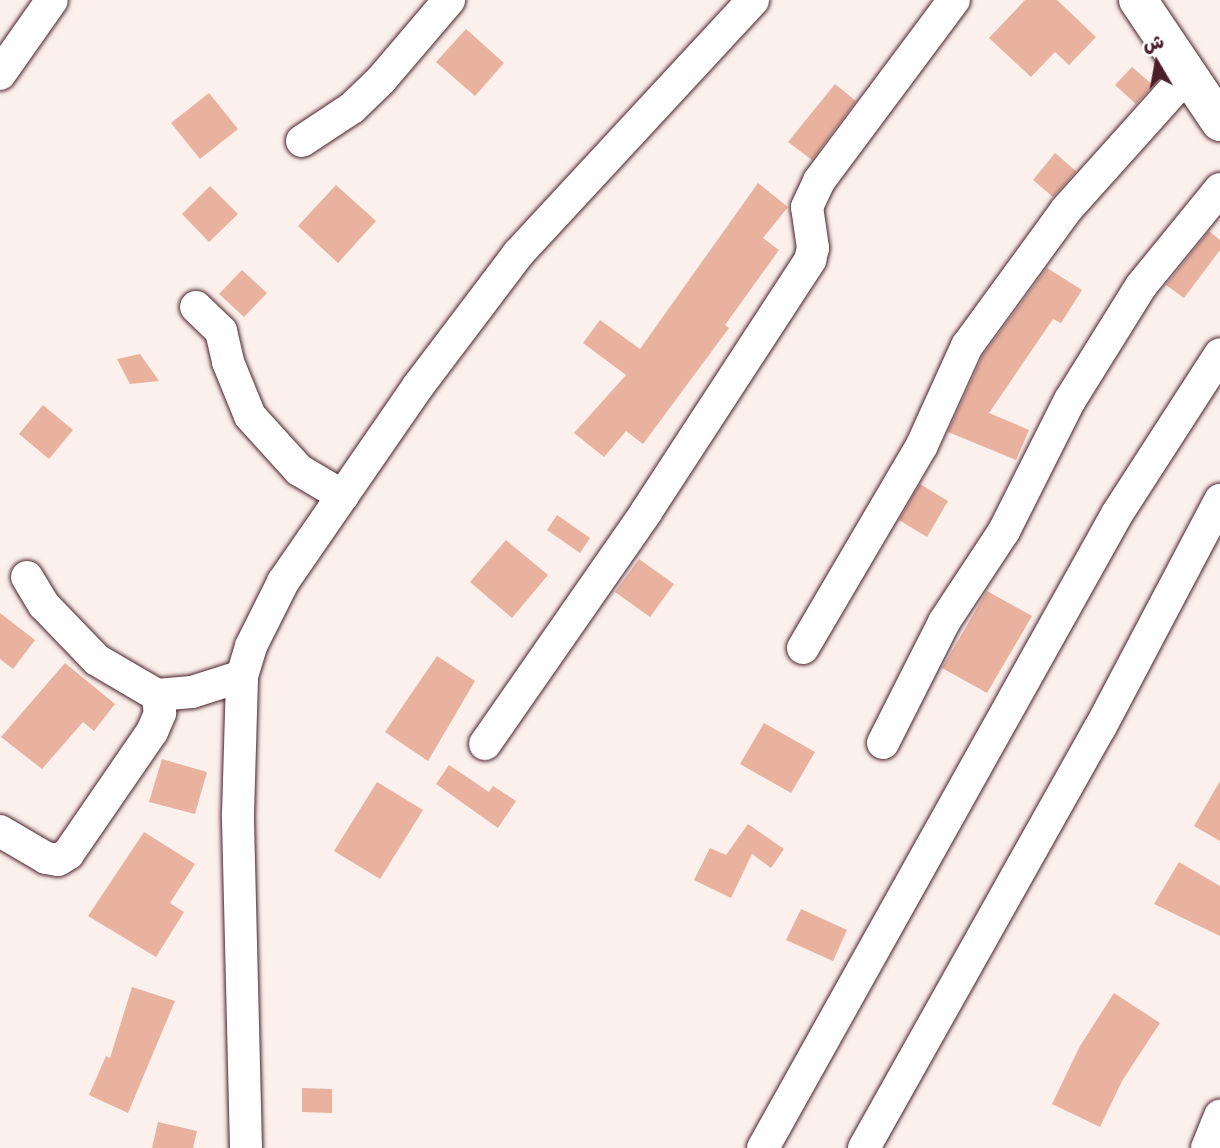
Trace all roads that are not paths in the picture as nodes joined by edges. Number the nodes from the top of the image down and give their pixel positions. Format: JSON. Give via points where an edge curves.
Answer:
{"nodes":[{"id":1,"x":52,"y":0,"type":"edge"},
{"id":2,"x":449,"y":0,"type":"edge"},
{"id":3,"x":753,"y":0,"type":"edge"},
{"id":4,"x":954,"y":0,"type":"edge"},
{"id":5,"x":1138,"y":0,"type":"edge"},
{"id":6,"x":0,"y":74,"type":"edge"},
{"id":7,"x":1188,"y":74,"type":"junction"},
{"id":8,"x":1220,"y":122,"type":"edge"},
{"id":9,"x":302,"y":141,"type":"dead end"},
{"id":10,"x":1220,"y":189,"type":"edge"},
{"id":11,"x":196,"y":307,"type":"dead end"},
{"id":12,"x":1220,"y":354,"type":"edge"},
{"id":13,"x":343,"y":496,"type":"junction"},
{"id":14,"x":1220,"y":500,"type":"edge"},
{"id":15,"x":27,"y":577,"type":"dead end"},
{"id":16,"x":803,"y":648,"type":"dead end"},
{"id":17,"x":242,"y":676,"type":"junction"},
{"id":18,"x":157,"y":695,"type":"junction"},
{"id":19,"x":883,"y":743,"type":"dead end"},
{"id":20,"x":485,"y":744,"type":"dead end"},
{"id":21,"x":0,"y":831,"type":"edge"},
{"id":22,"x":1220,"y":1115,"type":"edge"},
{"id":23,"x":246,"y":1148,"type":"edge"},
{"id":24,"x":763,"y":1148,"type":"edge"},
{"id":25,"x":864,"y":1148,"type":"edge"},
{"id":26,"x":1207,"y":1148,"type":"edge"}],
"edges":[{"from":1,"to":6,"type":"street"},
{"from":2,"to":9,"type":"street","via":[[352,108]]},
{"from":3,"to":13,"type":"street","via":[[518,254]]},
{"from":4,"to":20,"type":"street","via":[[819,181],[807,207],[813,248],[810,260]]},
{"from":5,"to":7,"type":"highway"},
{"from":7,"to":8,"type":"highway"},
{"from":7,"to":16,"type":"street","via":[[1066,210],[967,346],[922,445]]},
{"from":10,"to":19,"type":"street","via":[[1141,286],[1069,400],[1004,531],[944,622]]},
{"from":11,"to":13,"type":"street","via":[[221,331],[250,416],[299,470]]},
{"from":12,"to":24,"type":"street","via":[[1117,514]]},
{"from":13,"to":17,"type":"street","via":[[283,582],[251,646]]},
{"from":14,"to":25,"type":"street","via":[[1080,765]]},
{"from":15,"to":18,"type":"street","via":[[44,605],[97,660]]},
{"from":17,"to":18,"type":"street","via":[[192,692]]},
{"from":17,"to":23,"type":"street","via":[[239,814]]},
{"from":18,"to":21,"type":"street","via":[[160,713],[152,732],[68,854],[58,860],[46,858]]},
{"from":22,"to":26,"type":"street"}]}
